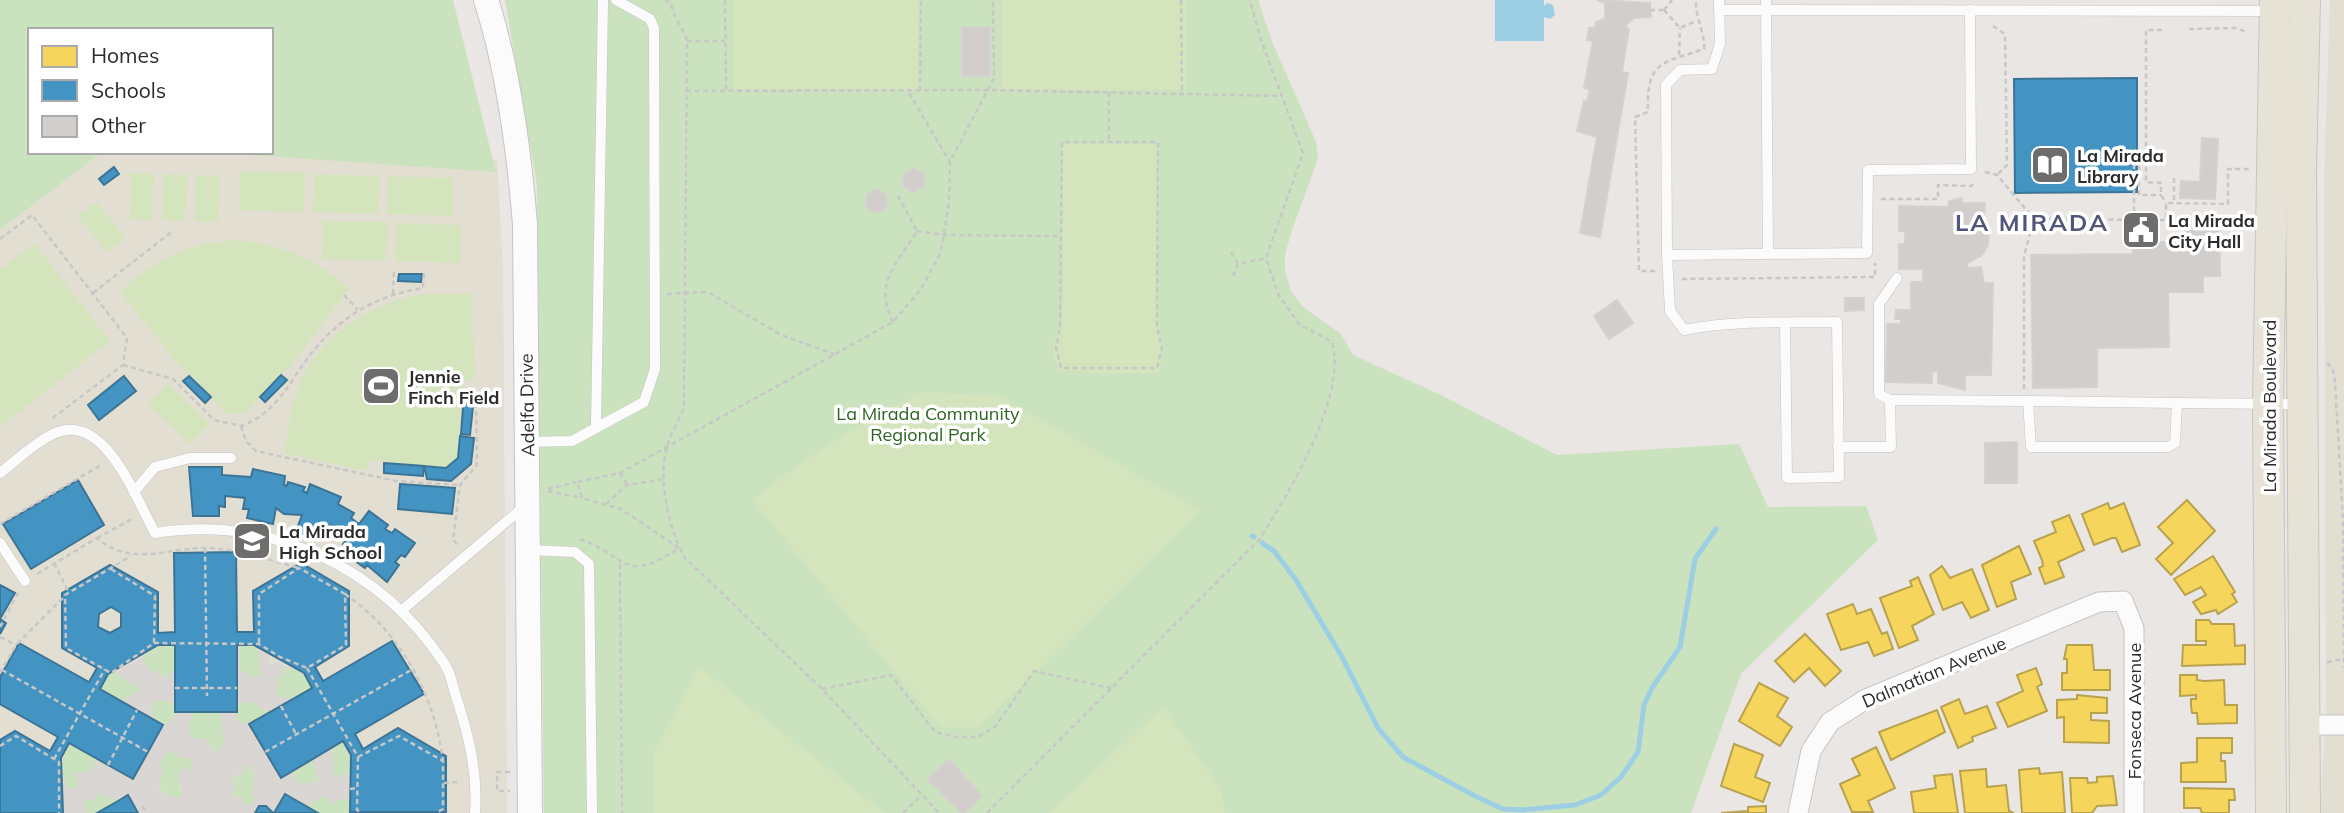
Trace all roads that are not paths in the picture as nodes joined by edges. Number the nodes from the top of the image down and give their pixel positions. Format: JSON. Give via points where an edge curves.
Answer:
{"nodes":[{"id":1,"x":486,"y":0,"type":"edge"},
{"id":2,"x":603,"y":0,"type":"edge"},
{"id":3,"x":616,"y":0,"type":"edge"},
{"id":4,"x":1719,"y":5,"type":"edge"},
{"id":5,"x":1766,"y":5,"type":"edge"},
{"id":6,"x":1878,"y":5,"type":"edge"},
{"id":7,"x":2119,"y":5,"type":"edge"},
{"id":8,"x":2290,"y":7,"type":"edge"},
{"id":9,"x":1970,"y":10,"type":"junction"},
{"id":10,"x":1768,"y":254,"type":"junction"},
{"id":11,"x":1667,"y":255,"type":"junction"},
{"id":12,"x":1898,"y":278,"type":"dead end"},
{"id":13,"x":1785,"y":323,"type":"junction"},
{"id":14,"x":1890,"y":400,"type":"junction"},
{"id":15,"x":2026,"y":401,"type":"junction"},
{"id":16,"x":2177,"y":403,"type":"junction"},
{"id":17,"x":2303,"y":404,"type":"junction"},
{"id":18,"x":2268,"y":405,"type":"junction"},
{"id":19,"x":596,"y":428,"type":"junction"},
{"id":20,"x":527,"y":442,"type":"junction"},
{"id":21,"x":1838,"y":447,"type":"junction"},
{"id":22,"x":231,"y":458,"type":"dead end"},
{"id":23,"x":0,"y":472,"type":"edge"},
{"id":24,"x":134,"y":492,"type":"junction"},
{"id":25,"x":527,"y":504,"type":"junction"},
{"id":26,"x":0,"y":543,"type":"edge"},
{"id":27,"x":528,"y":550,"type":"junction"},
{"id":28,"x":25,"y":580,"type":"road end"},
{"id":29,"x":401,"y":611,"type":"junction"},
{"id":30,"x":2054,"y":622,"type":"joint"},
{"id":31,"x":2304,"y":725,"type":"junction"},
{"id":32,"x":2344,"y":725,"type":"edge"},
{"id":33,"x":475,"y":813,"type":"edge"},
{"id":34,"x":530,"y":813,"type":"edge"},
{"id":35,"x":593,"y":813,"type":"edge"},
{"id":36,"x":1798,"y":813,"type":"edge"},
{"id":37,"x":2134,"y":813,"type":"edge"},
{"id":38,"x":2271,"y":813,"type":"edge"},
{"id":39,"x":2305,"y":813,"type":"edge"}],
"edges":[{"from":1,"to":20,"type":"street","name":"Adelfa Drive","via":[[522,177]]},
{"from":2,"to":19,"type":"lane"},
{"from":3,"to":19,"type":"lane","via":[[650,19],[653,28],[655,369],[644,402]]},
{"from":4,"to":5,"type":"lane"},
{"from":4,"to":11,"type":"lane","via":[[1720,44],[1712,69],[1680,70],[1666,85]]},
{"from":5,"to":6,"type":"lane"},
{"from":5,"to":10,"type":"lane"},
{"from":6,"to":9,"type":"lane"},
{"from":7,"to":8,"type":"lane"},
{"from":7,"to":9,"type":"lane"},
{"from":8,"to":17,"type":"main road","name":"La Mirada Boulevard","via":[[2301,170]]},
{"from":8,"to":18,"type":"main road","name":"La Mirada Boulevard"},
{"from":9,"to":10,"type":"lane","via":[[1971,169],[1868,170],[1867,253]]},
{"from":10,"to":11,"type":"lane"},
{"from":11,"to":13,"type":"lane","via":[[1670,311],[1684,330],[1716,324]]},
{"from":12,"to":14,"type":"lane","via":[[1879,304],[1880,394]]},
{"from":13,"to":21,"type":"lane","via":[[1837,323]]},
{"from":13,"to":21,"type":"lane","via":[[1787,478],[1839,477]]},
{"from":14,"to":15,"type":"lane"},
{"from":14,"to":21,"type":"lane","via":[[1891,447]]},
{"from":15,"to":16,"type":"lane"},
{"from":15,"to":16,"type":"lane","via":[[2031,447],[2168,447],[2175,443]]},
{"from":16,"to":18,"type":"lane"},
{"from":17,"to":18,"type":"lane"},
{"from":17,"to":31,"type":"main road","name":"La Mirada Boulevard"},
{"from":18,"to":38,"type":"main road","name":"La Mirada Boulevard"},
{"from":19,"to":20,"type":"lane","via":[[572,441]]},
{"from":20,"to":25,"type":"street","name":"Adelfa Drive"},
{"from":22,"to":24,"type":"lane","via":[[190,458],[155,467]]},
{"from":23,"to":24,"type":"lane","via":[[51,435],[62,430],[78,432],[104,443]]},
{"from":24,"to":29,"type":"lane","via":[[155,533],[230,529],[300,545],[327,557]]},
{"from":25,"to":27,"type":"street","name":"Adelfa Drive"},
{"from":25,"to":29,"type":"lane"},
{"from":26,"to":28,"type":"lane"},
{"from":27,"to":34,"type":"street","name":"Adelfa Drive"},
{"from":27,"to":35,"type":"lane","via":[[575,552],[589,564]]},
{"from":29,"to":33,"type":"lane","via":[[446,664],[472,748]]},
{"from":30,"to":36,"type":"street","name":"Dalmatian Avenue","via":[[1866,699],[1830,722],[1811,751]]},
{"from":30,"to":37,"type":"street","name":"Fonseca Avenue","via":[[2099,602],[2123,601],[2134,628]]},
{"from":31,"to":32,"type":"street"},
{"from":31,"to":39,"type":"main road","name":"La Mirada Boulevard"}]}
